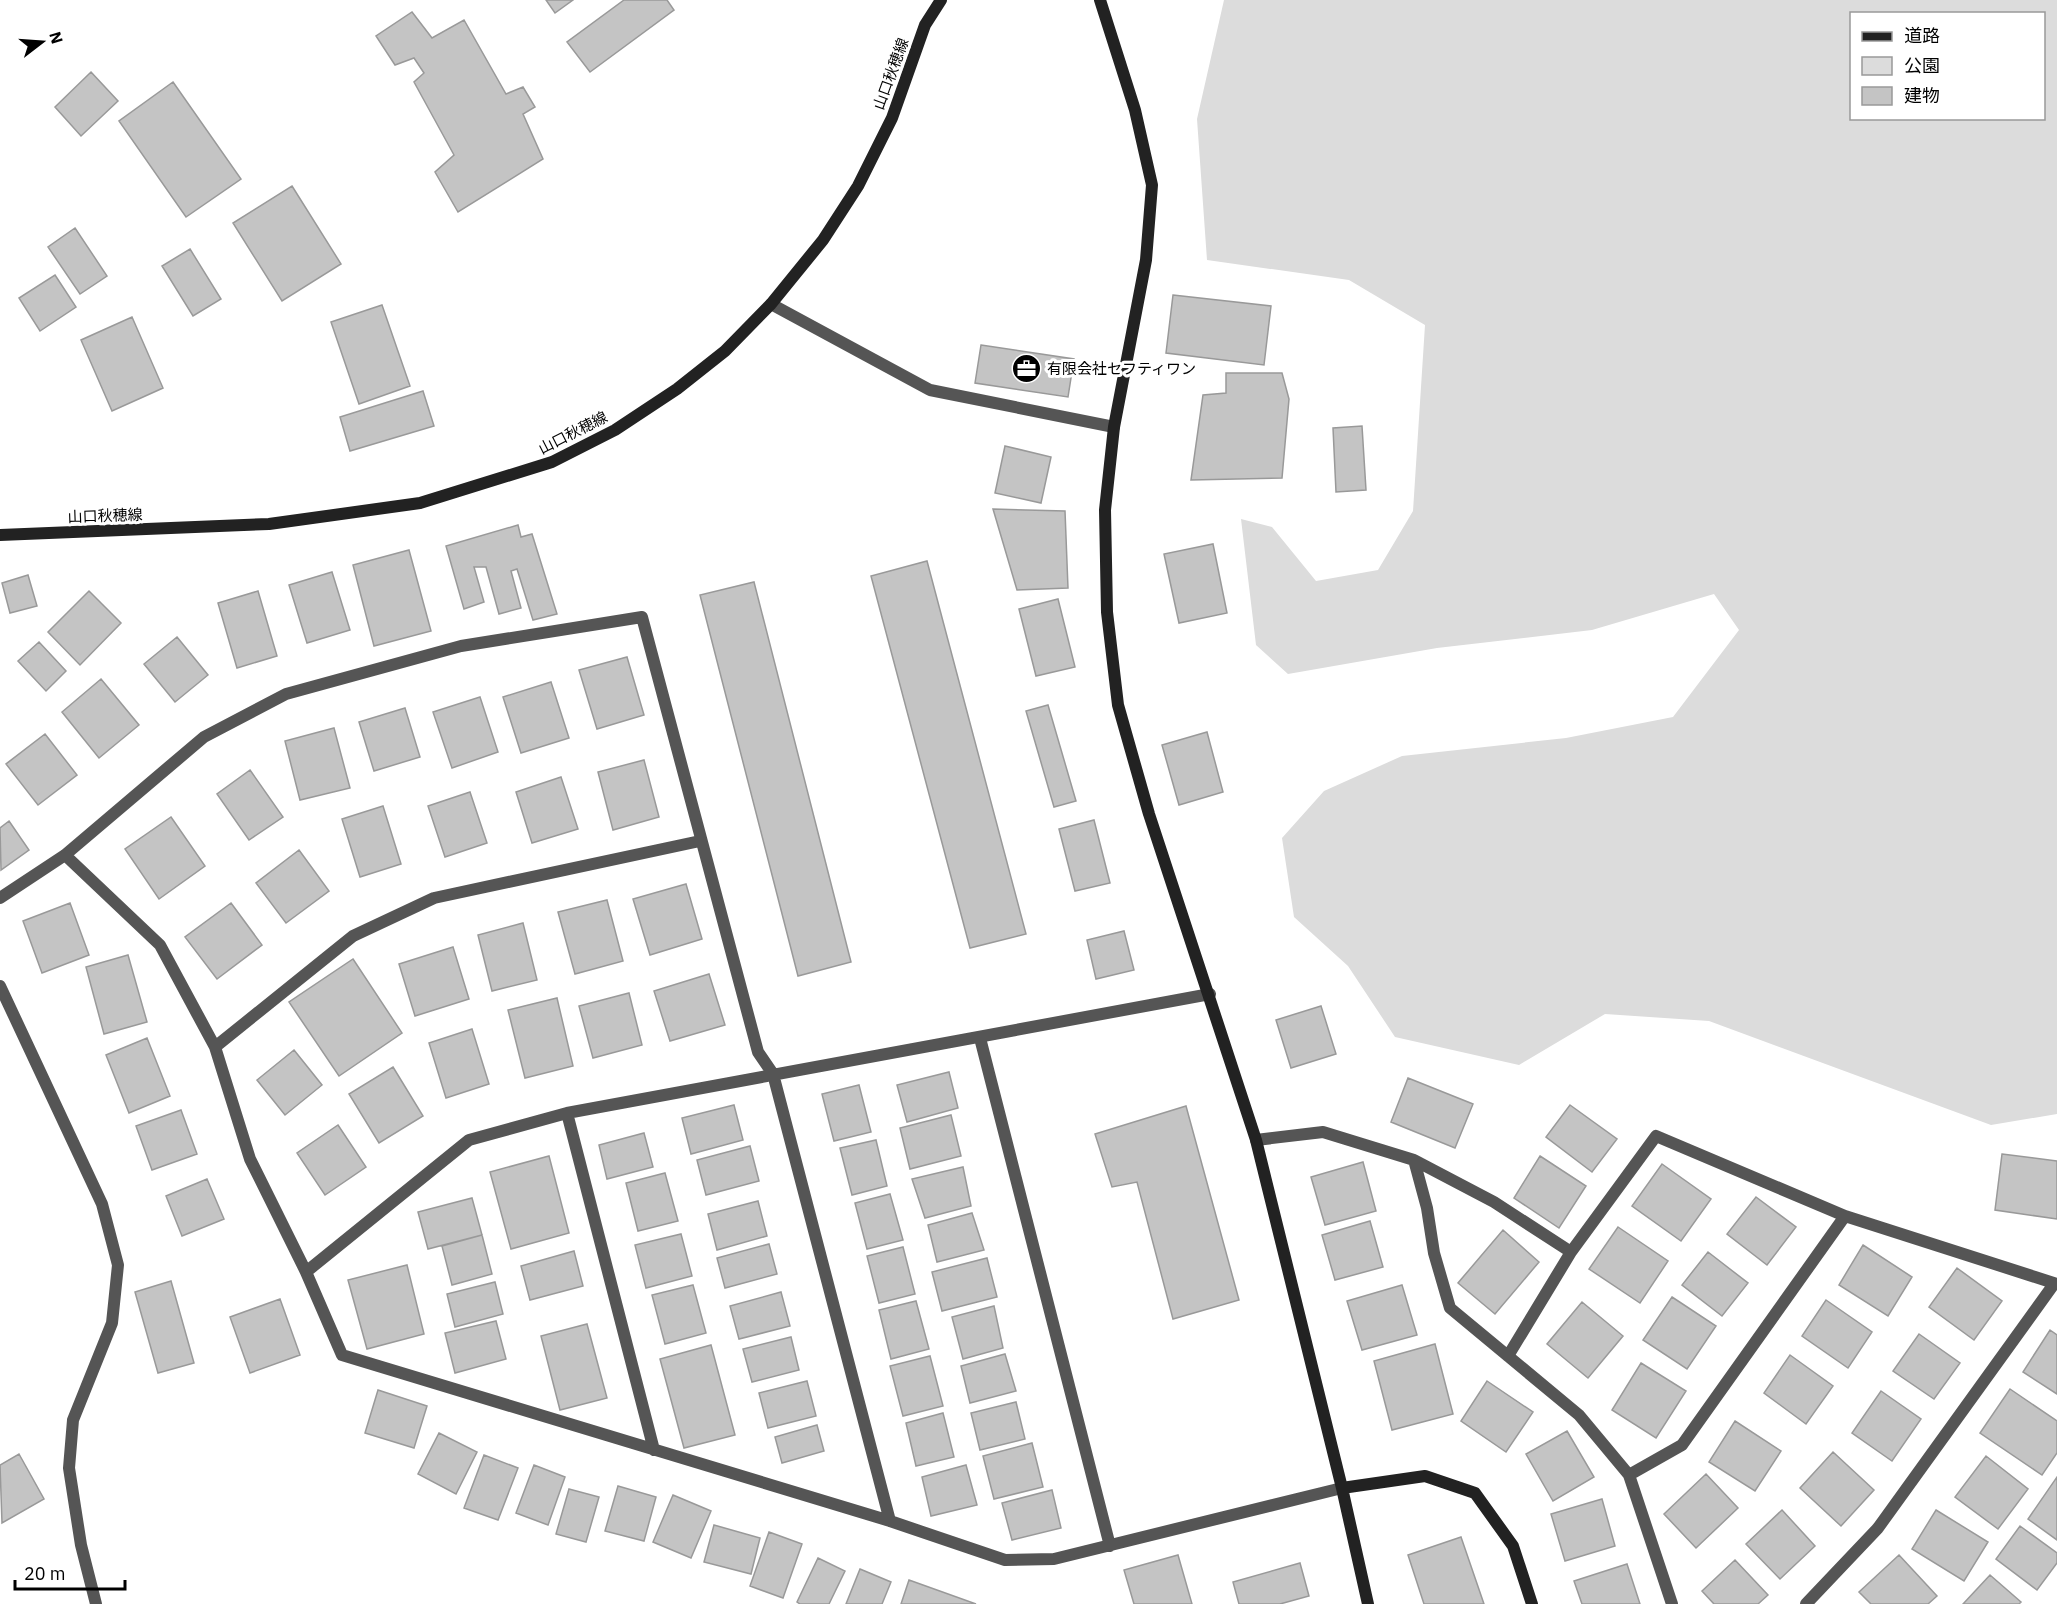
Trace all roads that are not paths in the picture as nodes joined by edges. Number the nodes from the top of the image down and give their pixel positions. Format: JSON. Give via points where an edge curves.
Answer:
{"nodes":[{"id":1,"x":941,"y":0,"type":"edge"},
{"id":2,"x":1100,"y":0,"type":"edge"},
{"id":3,"x":771,"y":304,"type":"junction"},
{"id":4,"x":1114,"y":426,"type":"junction"},
{"id":5,"x":0,"y":535,"type":"edge"},
{"id":6,"x":700,"y":841,"type":"junction"},
{"id":7,"x":65,"y":855,"type":"junction"},
{"id":8,"x":0,"y":898,"type":"edge"},
{"id":9,"x":0,"y":986,"type":"edge"},
{"id":10,"x":1210,"y":994,"type":"junction"},
{"id":11,"x":980,"y":1038,"type":"junction"},
{"id":12,"x":215,"y":1047,"type":"junction"},
{"id":13,"x":773,"y":1074,"type":"junction"},
{"id":14,"x":567,"y":1113,"type":"junction"},
{"id":15,"x":1256,"y":1140,"type":"junction"},
{"id":16,"x":1414,"y":1160,"type":"junction"},
{"id":17,"x":1845,"y":1216,"type":"junction"},
{"id":18,"x":1570,"y":1252,"type":"junction"},
{"id":19,"x":306,"y":1272,"type":"junction"},
{"id":20,"x":2055,"y":1284,"type":"edge"},
{"id":21,"x":1508,"y":1356,"type":"junction"},
{"id":22,"x":654,"y":1450,"type":"junction"},
{"id":23,"x":1629,"y":1475,"type":"junction"},
{"id":24,"x":1342,"y":1488,"type":"junction"},
{"id":25,"x":890,"y":1521,"type":"junction"},
{"id":26,"x":1110,"y":1546,"type":"junction"},
{"id":27,"x":96,"y":1604,"type":"edge"},
{"id":28,"x":1368,"y":1604,"type":"edge"},
{"id":29,"x":1532,"y":1604,"type":"edge"},
{"id":30,"x":1672,"y":1604,"type":"edge"},
{"id":31,"x":1806,"y":1604,"type":"edge"}],
"edges":[{"from":1,"to":3,"type":"street","name":"山口秋穂線","via":[[925,25],[892,118],[858,186],[823,240]]},
{"from":2,"to":4,"type":"street","via":[[1135,110],[1152,184],[1146,260]]},
{"from":3,"to":4,"type":"street","via":[[930,390]]},
{"from":3,"to":5,"type":"street","name":"山口秋穂線","via":[[709,364],[615,430],[552,462],[489,484],[420,503],[269,524]]},
{"from":4,"to":10,"type":"street","via":[[1105,510],[1107,612],[1118,705],[1149,814]]},
{"from":6,"to":7,"type":"street","via":[[642,617],[461,645],[286,694],[204,736]]},
{"from":6,"to":12,"type":"street","via":[[434,898],[352,936]]},
{"from":6,"to":13,"type":"street","via":[[758,1052]]},
{"from":7,"to":8,"type":"street"},
{"from":7,"to":12,"type":"street","via":[[160,945]]},
{"from":9,"to":27,"type":"street","via":[[102,1204],[118,1265],[112,1323],[73,1420],[69,1468],[81,1545]]},
{"from":10,"to":11,"type":"street"},
{"from":10,"to":15,"type":"street"},
{"from":11,"to":13,"type":"street"},
{"from":11,"to":26,"type":"street"},
{"from":12,"to":19,"type":"street","via":[[250,1159]]},
{"from":13,"to":14,"type":"street"},
{"from":13,"to":25,"type":"street"},
{"from":14,"to":19,"type":"street","via":[[469,1140]]},
{"from":14,"to":22,"type":"street"},
{"from":15,"to":16,"type":"street","via":[[1323,1132]]},
{"from":15,"to":24,"type":"street"},
{"from":16,"to":18,"type":"street","via":[[1494,1202]]},
{"from":16,"to":21,"type":"street","via":[[1450,1308]]},
{"from":17,"to":18,"type":"street","via":[[1656,1136]]},
{"from":17,"to":20,"type":"street"},
{"from":17,"to":23,"type":"street","via":[[1682,1444]]},
{"from":18,"to":21,"type":"street"},
{"from":19,"to":22,"type":"street","via":[[342,1355]]},
{"from":20,"to":31,"type":"street","via":[[1878,1528]]},
{"from":21,"to":23,"type":"street","via":[[1579,1415]]},
{"from":22,"to":25,"type":"street"},
{"from":23,"to":30,"type":"street"},
{"from":24,"to":26,"type":"street"},
{"from":24,"to":28,"type":"street"},
{"from":24,"to":29,"type":"street","via":[[1425,1476],[1475,1493],[1513,1546]]},
{"from":25,"to":26,"type":"street","via":[[1005,1560],[1054,1559]]}]}
